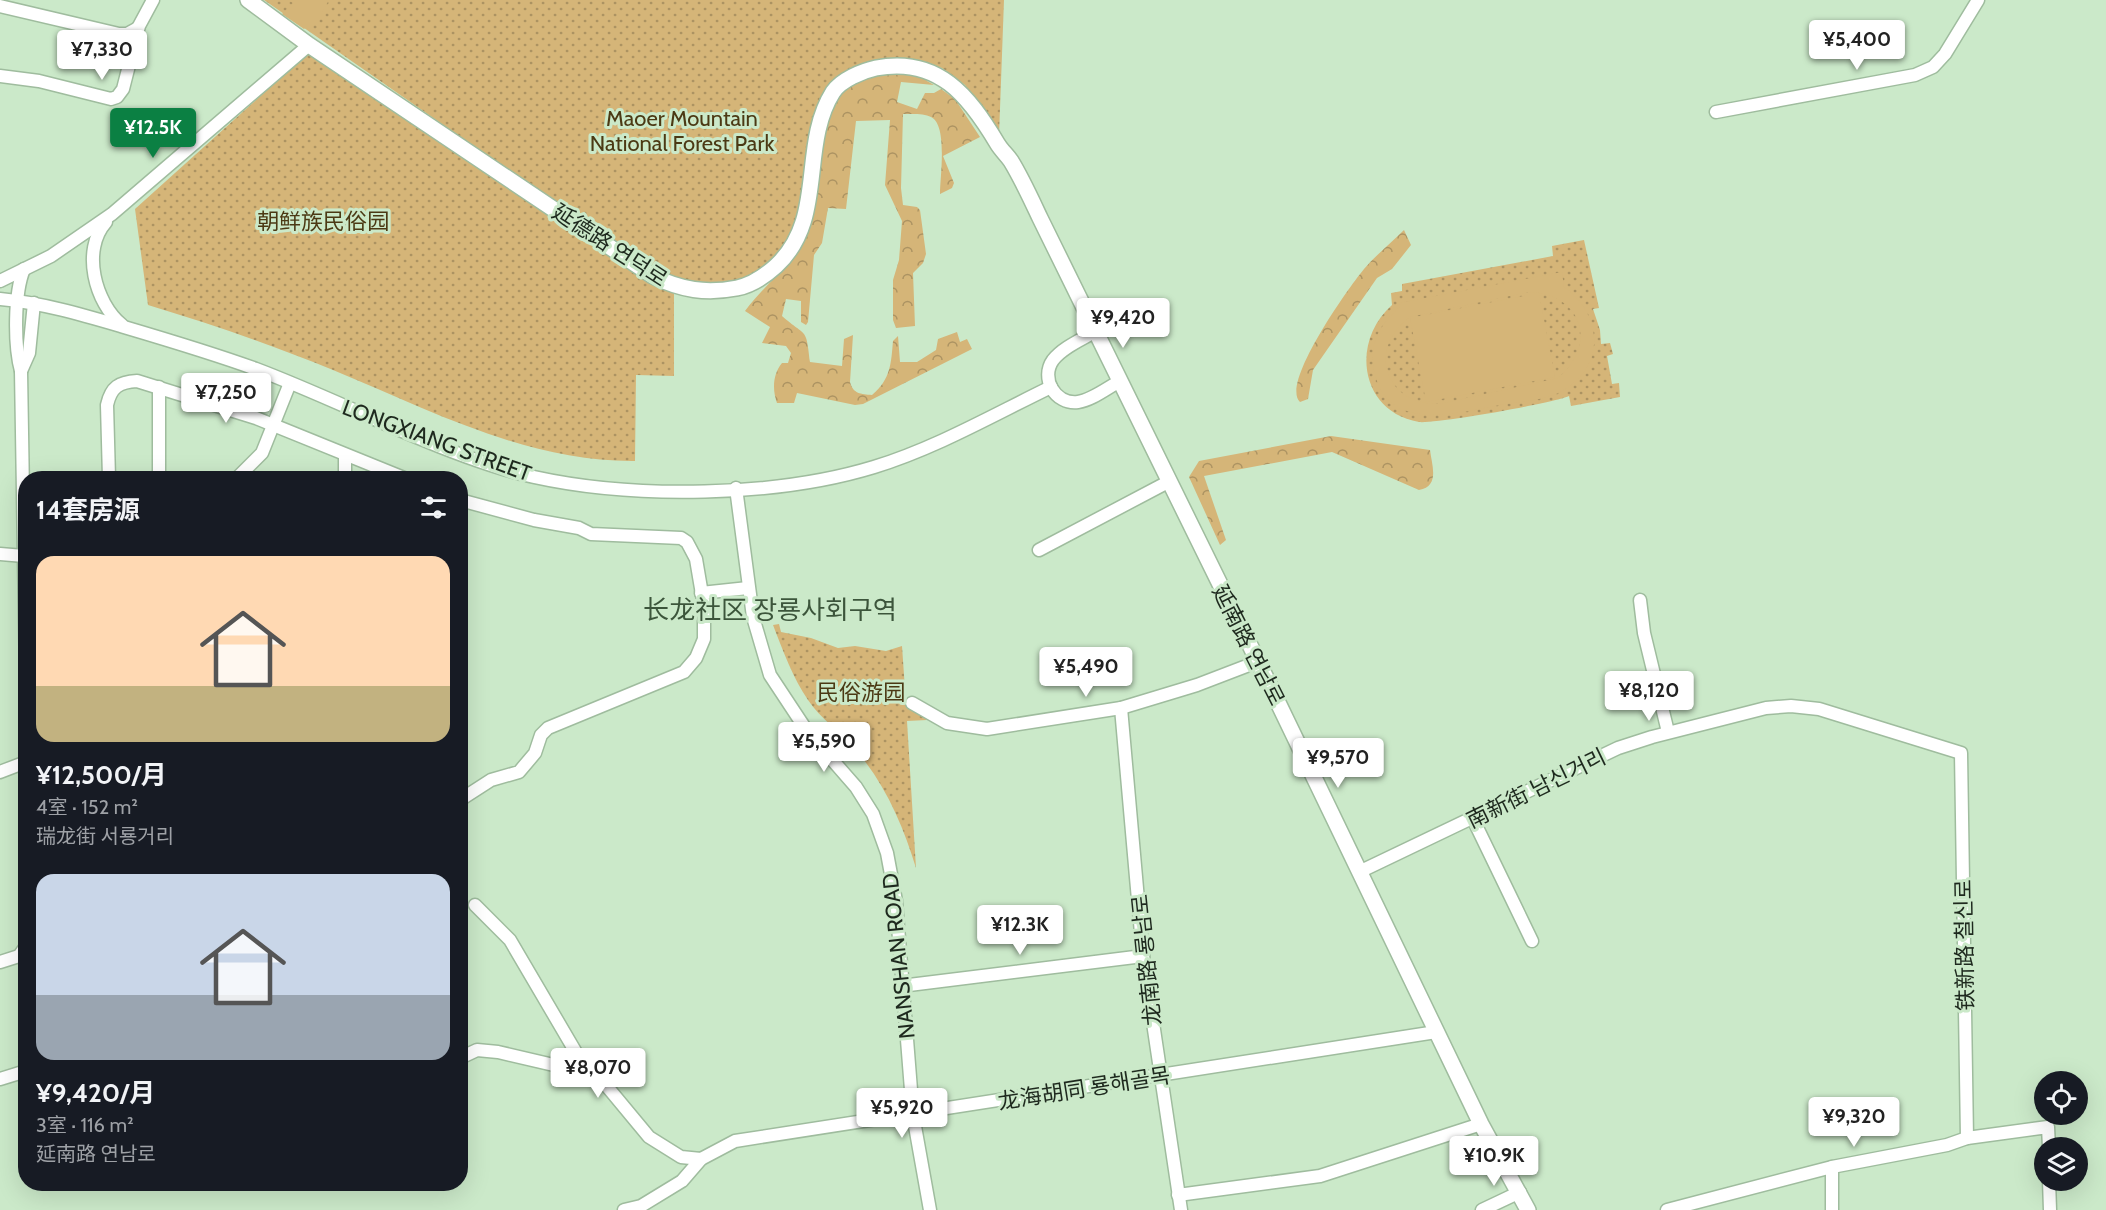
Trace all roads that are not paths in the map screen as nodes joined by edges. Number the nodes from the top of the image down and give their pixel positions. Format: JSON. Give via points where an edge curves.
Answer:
{"nodes":[{"id":1,"x":153,"y":0,"type":"edge"},
{"id":2,"x":248,"y":0,"type":"edge"},
{"id":3,"x":1978,"y":0,"type":"edge"},
{"id":4,"x":0,"y":6,"type":"edge"},
{"id":5,"x":138,"y":28,"type":"junction"},
{"id":6,"x":309,"y":45,"type":"junction"},
{"id":7,"x":0,"y":76,"type":"edge"},
{"id":8,"x":1716,"y":112,"type":"dead end"},
{"id":9,"x":999,"y":146,"type":"joint"},
{"id":10,"x":112,"y":214,"type":"junction"},
{"id":11,"x":24,"y":269,"type":"junction"},
{"id":12,"x":0,"y":281,"type":"edge"},
{"id":13,"x":0,"y":299,"type":"edge"},
{"id":14,"x":19,"y":301,"type":"junction"},
{"id":15,"x":34,"y":303,"type":"junction"},
{"id":16,"x":126,"y":328,"type":"junction"},
{"id":17,"x":1096,"y":331,"type":"junction"},
{"id":18,"x":21,"y":371,"type":"junction"},
{"id":19,"x":1120,"y":381,"type":"junction"},
{"id":20,"x":291,"y":383,"type":"junction"},
{"id":21,"x":159,"y":387,"type":"junction"},
{"id":22,"x":1051,"y":387,"type":"junction"},
{"id":23,"x":274,"y":425,"type":"junction"},
{"id":24,"x":345,"y":455,"type":"junction"},
{"id":25,"x":23,"y":471,"type":"edge"},
{"id":26,"x":110,"y":471,"type":"edge"},
{"id":27,"x":159,"y":471,"type":"edge"},
{"id":28,"x":244,"y":471,"type":"edge"},
{"id":29,"x":345,"y":471,"type":"edge"},
{"id":30,"x":386,"y":471,"type":"edge"},
{"id":31,"x":1168,"y":482,"type":"junction"},
{"id":32,"x":736,"y":488,"type":"junction"},
{"id":33,"x":468,"y":502,"type":"edge"},
{"id":34,"x":1039,"y":550,"type":"dead end"},
{"id":35,"x":0,"y":554,"type":"edge"},
{"id":36,"x":18,"y":556,"type":"edge"},
{"id":37,"x":748,"y":588,"type":"junction"},
{"id":38,"x":701,"y":593,"type":"junction"},
{"id":39,"x":1640,"y":600,"type":"dead end"},
{"id":40,"x":1257,"y":662,"type":"junction"},
{"id":41,"x":912,"y":703,"type":"dead end"},
{"id":42,"x":1121,"y":708,"type":"junction"},
{"id":43,"x":1668,"y":732,"type":"junction"},
{"id":44,"x":1961,"y":753,"type":"joint"},
{"id":45,"x":18,"y":765,"type":"edge"},
{"id":46,"x":0,"y":772,"type":"edge"},
{"id":47,"x":468,"y":795,"type":"edge"},
{"id":48,"x":1473,"y":819,"type":"junction"},
{"id":49,"x":1359,"y":872,"type":"junction"},
{"id":50,"x":475,"y":905,"type":"dead end"},
{"id":51,"x":1532,"y":941,"type":"dead end"},
{"id":52,"x":18,"y":956,"type":"edge"},
{"id":53,"x":1143,"y":956,"type":"junction"},
{"id":54,"x":0,"y":962,"type":"edge"},
{"id":55,"x":901,"y":986,"type":"junction"},
{"id":56,"x":1436,"y":1032,"type":"junction"},
{"id":57,"x":468,"y":1054,"type":"edge"},
{"id":58,"x":18,"y":1073,"type":"edge"},
{"id":59,"x":588,"y":1073,"type":"junction"},
{"id":60,"x":1160,"y":1076,"type":"junction"},
{"id":61,"x":0,"y":1079,"type":"edge"},
{"id":62,"x":913,"y":1115,"type":"junction"},
{"id":63,"x":1481,"y":1124,"type":"junction"},
{"id":64,"x":2048,"y":1137,"type":"edge"},
{"id":65,"x":1967,"y":1138,"type":"junction"},
{"id":66,"x":667,"y":1150,"type":"junction"},
{"id":67,"x":701,"y":1160,"type":"junction"},
{"id":68,"x":1832,"y":1167,"type":"junction"},
{"id":69,"x":682,"y":1181,"type":"junction"},
{"id":70,"x":2049,"y":1191,"type":"edge"},
{"id":71,"x":1520,"y":1192,"type":"junction"},
{"id":72,"x":1178,"y":1196,"type":"junction"},
{"id":73,"x":624,"y":1210,"type":"edge"},
{"id":74,"x":930,"y":1210,"type":"edge"},
{"id":75,"x":1182,"y":1210,"type":"edge"},
{"id":76,"x":1482,"y":1210,"type":"edge"},
{"id":77,"x":1528,"y":1210,"type":"edge"},
{"id":78,"x":1667,"y":1210,"type":"edge"},
{"id":79,"x":1832,"y":1210,"type":"edge"},
{"id":80,"x":2050,"y":1210,"type":"edge"}],
"edges":[{"from":1,"to":5,"type":"street"},
{"from":2,"to":6,"type":"main road","name":"延德路 연덕로"},
{"from":3,"to":8,"type":"street","via":[[1934,67],[1915,75]]},
{"from":4,"to":5,"type":"street","via":[[119,34]]},
{"from":5,"to":7,"type":"street","via":[[123,89],[114,99]]},
{"from":6,"to":9,"type":"main road","name":"延德路 연덕로","via":[[653,276],[688,290],[742,287],[783,260],[807,214],[825,108],[834,90],[851,77],[890,65],[910,67],[941,78],[969,100]]},
{"from":6,"to":10,"type":"street"},
{"from":9,"to":17,"type":"main road","name":"延南路 연남로","via":[[1011,162]]},
{"from":10,"to":11,"type":"street","via":[[51,256]]},
{"from":10,"to":16,"type":"street","via":[[96,236],[94,268],[103,302]]},
{"from":11,"to":12,"type":"street"},
{"from":11,"to":14,"type":"street","via":[[19,281]]},
{"from":13,"to":14,"type":"street","name":"LONGXIANG STREET"},
{"from":14,"to":15,"type":"street","name":"LONGXIANG STREET"},
{"from":14,"to":18,"type":"street","via":[[16,350]]},
{"from":15,"to":16,"type":"street","name":"LONGXIANG STREET"},
{"from":15,"to":18,"type":"street","via":[[29,353]]},
{"from":16,"to":20,"type":"street","name":"LONGXIANG STREET","via":[[202,350]]},
{"from":17,"to":19,"type":"main road","name":"延南路 연남로"},
{"from":17,"to":22,"type":"street","via":[[1055,357],[1048,372]]},
{"from":18,"to":25,"type":"street"},
{"from":19,"to":22,"type":"street","via":[[1079,402],[1063,399]]},
{"from":19,"to":31,"type":"main road","name":"延南路 연남로"},
{"from":20,"to":23,"type":"street"},
{"from":20,"to":32,"type":"street","name":"LONGXIANG STREET","via":[[418,437],[531,477],[628,490]]},
{"from":21,"to":23,"type":"street"},
{"from":21,"to":26,"type":"street","via":[[131,381],[110,393]]},
{"from":21,"to":27,"type":"street"},
{"from":22,"to":32,"type":"street","name":"LONGXIANG STREET","via":[[921,450],[876,467],[815,481]]},
{"from":23,"to":24,"type":"street"},
{"from":23,"to":28,"type":"street","via":[[262,453]]},
{"from":24,"to":29,"type":"street"},
{"from":24,"to":30,"type":"street"},
{"from":31,"to":34,"type":"street"},
{"from":31,"to":40,"type":"main road","name":"延南路 연남로"},
{"from":32,"to":37,"type":"street","name":"NANSHAN ROAD"},
{"from":33,"to":38,"type":"street","via":[[591,534],[681,538],[696,559]]},
{"from":35,"to":36,"type":"street"},
{"from":37,"to":38,"type":"street"},
{"from":37,"to":55,"type":"street","name":"NANSHAN ROAD","via":[[770,675],[807,731],[856,787],[873,814],[893,883]]},
{"from":38,"to":47,"type":"street","via":[[704,639],[696,658],[684,672],[548,728],[519,772],[491,780]]},
{"from":39,"to":43,"type":"street"},
{"from":40,"to":42,"type":"street","via":[[1197,686]]},
{"from":40,"to":49,"type":"main road","name":"延南路 연남로"},
{"from":41,"to":42,"type":"street","via":[[947,723],[987,729]]},
{"from":42,"to":53,"type":"street","name":"龙南路 룡남로"},
{"from":43,"to":44,"type":"street","name":"南新街 남신거리","via":[[1766,708],[1791,706],[1819,710]]},
{"from":43,"to":48,"type":"street","name":"南新街 남신거리","via":[[1618,748]]},
{"from":44,"to":65,"type":"street","name":"铁新路 철신로"},
{"from":45,"to":46,"type":"street"},
{"from":48,"to":49,"type":"street","name":"南新街 남신거리"},
{"from":48,"to":51,"type":"street"},
{"from":49,"to":56,"type":"main road","name":"延南路 연남로"},
{"from":50,"to":59,"type":"street","via":[[510,940]]},
{"from":52,"to":54,"type":"street"},
{"from":53,"to":55,"type":"street"},
{"from":53,"to":60,"type":"street","name":"龙南路 룡남로"},
{"from":55,"to":62,"type":"street","name":"NANSHAN ROAD"},
{"from":56,"to":60,"type":"street","name":"龙海胡同 룡해골목"},
{"from":56,"to":63,"type":"main road","name":"延南路 연남로"},
{"from":57,"to":59,"type":"street","via":[[477,1050],[498,1052]]},
{"from":58,"to":61,"type":"street"},
{"from":59,"to":66,"type":"street","via":[[605,1084],[649,1137]]},
{"from":60,"to":62,"type":"street","name":"龙海胡同 룡해골목"},
{"from":60,"to":72,"type":"street","name":"龙南路 룡남로"},
{"from":62,"to":67,"type":"street","name":"龙海胡同 룡해골목","via":[[735,1142]]},
{"from":62,"to":74,"type":"street","name":"NANSHAN ROAD"},
{"from":63,"to":71,"type":"main road","name":"延南路 연남로"},
{"from":63,"to":72,"type":"street","via":[[1320,1176]]},
{"from":64,"to":65,"type":"street","via":[[2048,1127]]},
{"from":65,"to":68,"type":"street"},
{"from":66,"to":67,"type":"street"},
{"from":66,"to":69,"type":"street","via":[[681,1162]]},
{"from":67,"to":69,"type":"street","name":"龙海胡同 룡해골목"},
{"from":68,"to":78,"type":"street"},
{"from":68,"to":79,"type":"street"},
{"from":69,"to":73,"type":"street","name":"龙海胡同 룡해골목","via":[[641,1206]]},
{"from":70,"to":80,"type":"street"},
{"from":71,"to":76,"type":"street"},
{"from":71,"to":77,"type":"main road","name":"延南路 연남로"},
{"from":72,"to":75,"type":"street","name":"龙南路 룡남로"}]}
